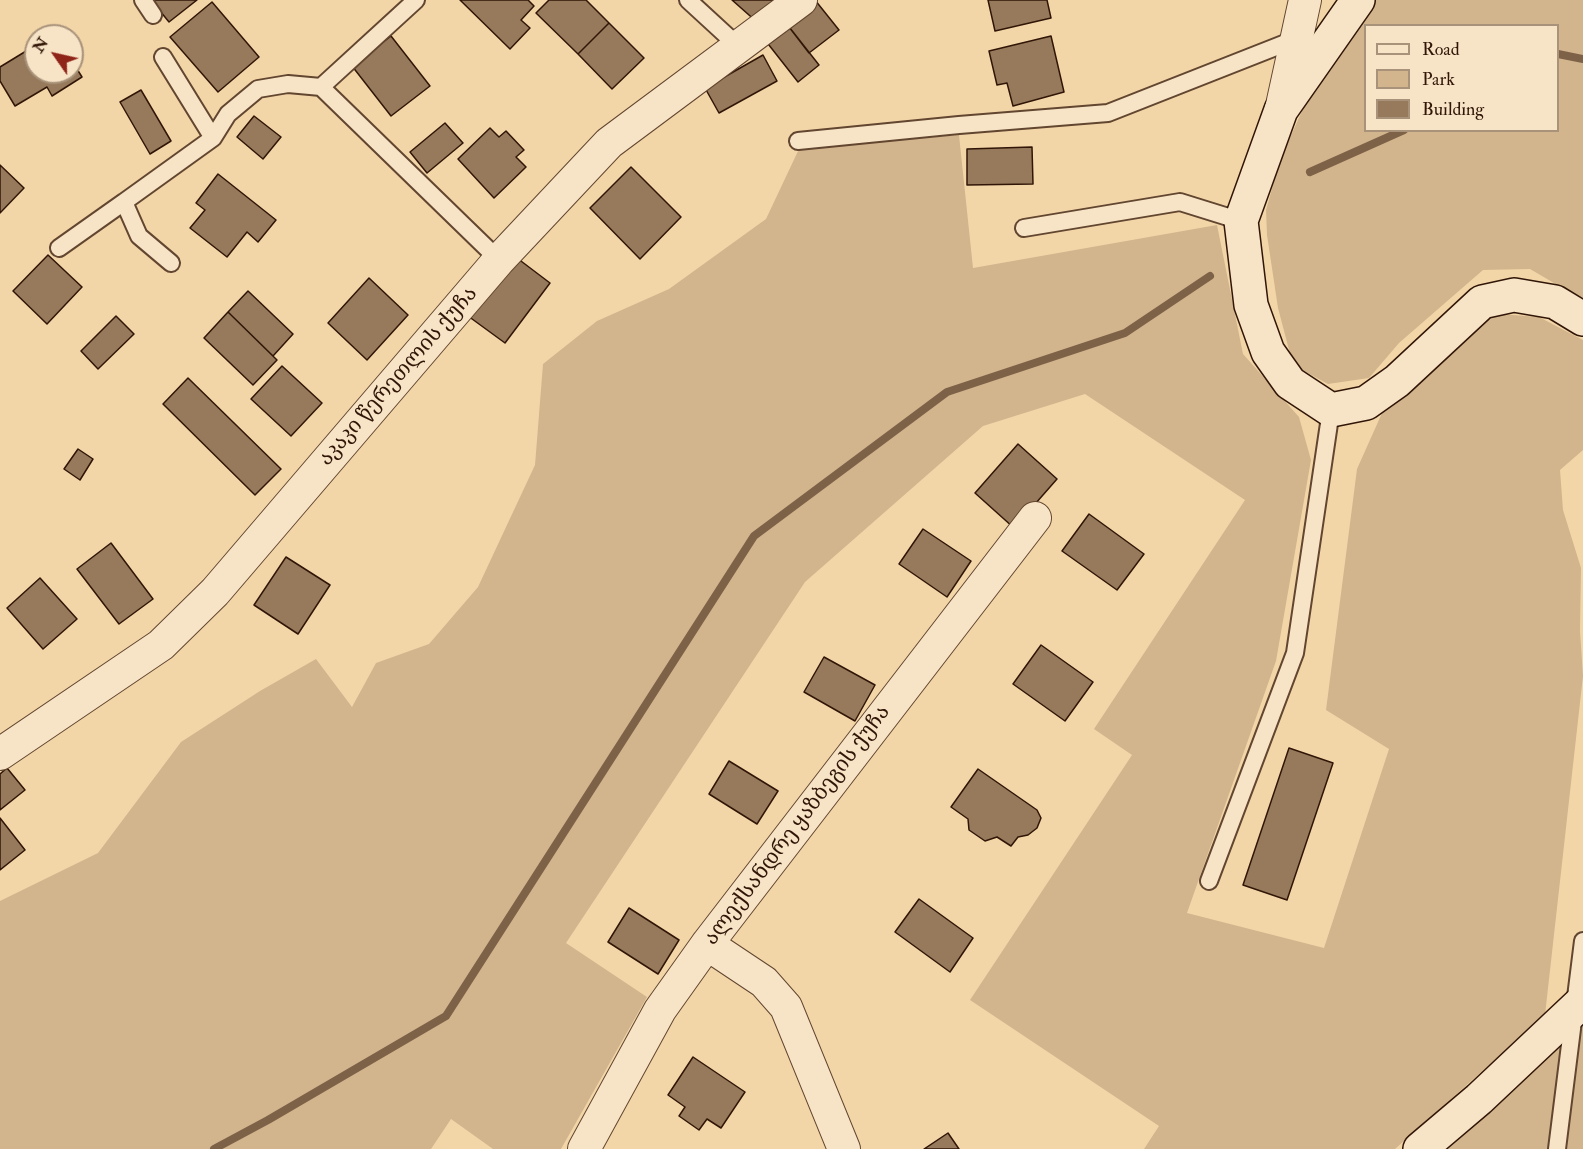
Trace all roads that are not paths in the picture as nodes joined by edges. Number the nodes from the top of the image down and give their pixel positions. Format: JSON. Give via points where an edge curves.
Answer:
{"nodes":[{"id":1,"x":143,"y":0,"type":"edge"},
{"id":2,"x":416,"y":0,"type":"edge"},
{"id":3,"x":688,"y":0,"type":"edge"},
{"id":4,"x":801,"y":0,"type":"edge"},
{"id":5,"x":1305,"y":0,"type":"edge"},
{"id":6,"x":1358,"y":0,"type":"edge"},
{"id":7,"x":153,"y":15,"type":"dead end"},
{"id":8,"x":1296,"y":39,"type":"junction"},
{"id":9,"x":738,"y":46,"type":"junction"},
{"id":10,"x":163,"y":57,"type":"dead end"},
{"id":11,"x":321,"y":87,"type":"junction"},
{"id":12,"x":1281,"y":110,"type":"junction"},
{"id":13,"x":213,"y":138,"type":"junction"},
{"id":14,"x":798,"y":141,"type":"dead end"},
{"id":15,"x":124,"y":202,"type":"junction"},
{"id":16,"x":1241,"y":221,"type":"junction"},
{"id":17,"x":1024,"y":228,"type":"dead end"},
{"id":18,"x":59,"y":248,"type":"dead end"},
{"id":19,"x":499,"y":260,"type":"junction"},
{"id":20,"x":171,"y":263,"type":"dead end"},
{"id":21,"x":1583,"y":319,"type":"edge"},
{"id":22,"x":1331,"y":410,"type":"junction"},
{"id":23,"x":1035,"y":518,"type":"dead end"},
{"id":24,"x":0,"y":754,"type":"edge"},
{"id":25,"x":1209,"y":881,"type":"dead end"},
{"id":26,"x":1583,"y":941,"type":"edge"},
{"id":27,"x":707,"y":944,"type":"junction"},
{"id":28,"x":1579,"y":1006,"type":"edge"},
{"id":29,"x":584,"y":1149,"type":"edge"},
{"id":30,"x":844,"y":1149,"type":"edge"},
{"id":31,"x":1420,"y":1149,"type":"edge"},
{"id":32,"x":1557,"y":1149,"type":"edge"}],
"edges":[{"from":1,"to":7,"type":"lane"},
{"from":2,"to":11,"type":"lane"},
{"from":3,"to":9,"type":"lane"},
{"from":4,"to":9,"type":"street","name":"აკაკი წერეთლის ქუჩა"},
{"from":5,"to":8,"type":"street"},
{"from":6,"to":12,"type":"main road"},
{"from":8,"to":12,"type":"street"},
{"from":8,"to":14,"type":"lane","via":[[1108,114]]},
{"from":9,"to":19,"type":"street","name":"აკაკი წერეთლის ქუჩა","via":[[609,143]]},
{"from":10,"to":13,"type":"lane"},
{"from":11,"to":13,"type":"lane","via":[[288,84],[258,89],[228,114]]},
{"from":11,"to":19,"type":"lane"},
{"from":12,"to":16,"type":"main road"},
{"from":13,"to":15,"type":"lane"},
{"from":15,"to":18,"type":"lane"},
{"from":15,"to":20,"type":"lane","via":[[139,236]]},
{"from":16,"to":17,"type":"lane","via":[[1180,202]]},
{"from":16,"to":22,"type":"main road","via":[[1251,305],[1268,352],[1290,383]]},
{"from":19,"to":24,"type":"street","name":"აკაკი წერეთლის ქუჩა","via":[[215,592],[160,645]]},
{"from":21,"to":22,"type":"main road","via":[[1555,302],[1514,295],[1482,302],[1397,381],[1366,403]]},
{"from":22,"to":25,"type":"lane","via":[[1295,653]]},
{"from":23,"to":27,"type":"street","name":"ალექსანდრე ყაზბეგის ქუჩა"},
{"from":26,"to":28,"type":"lane"},
{"from":27,"to":29,"type":"street","name":"ალექსანდრე ყაზბეგის ქუჩა","via":[[660,1010]]},
{"from":27,"to":30,"type":"street","via":[[764,982],[786,1007]]},
{"from":28,"to":31,"type":"main road"},
{"from":28,"to":32,"type":"lane"}]}
